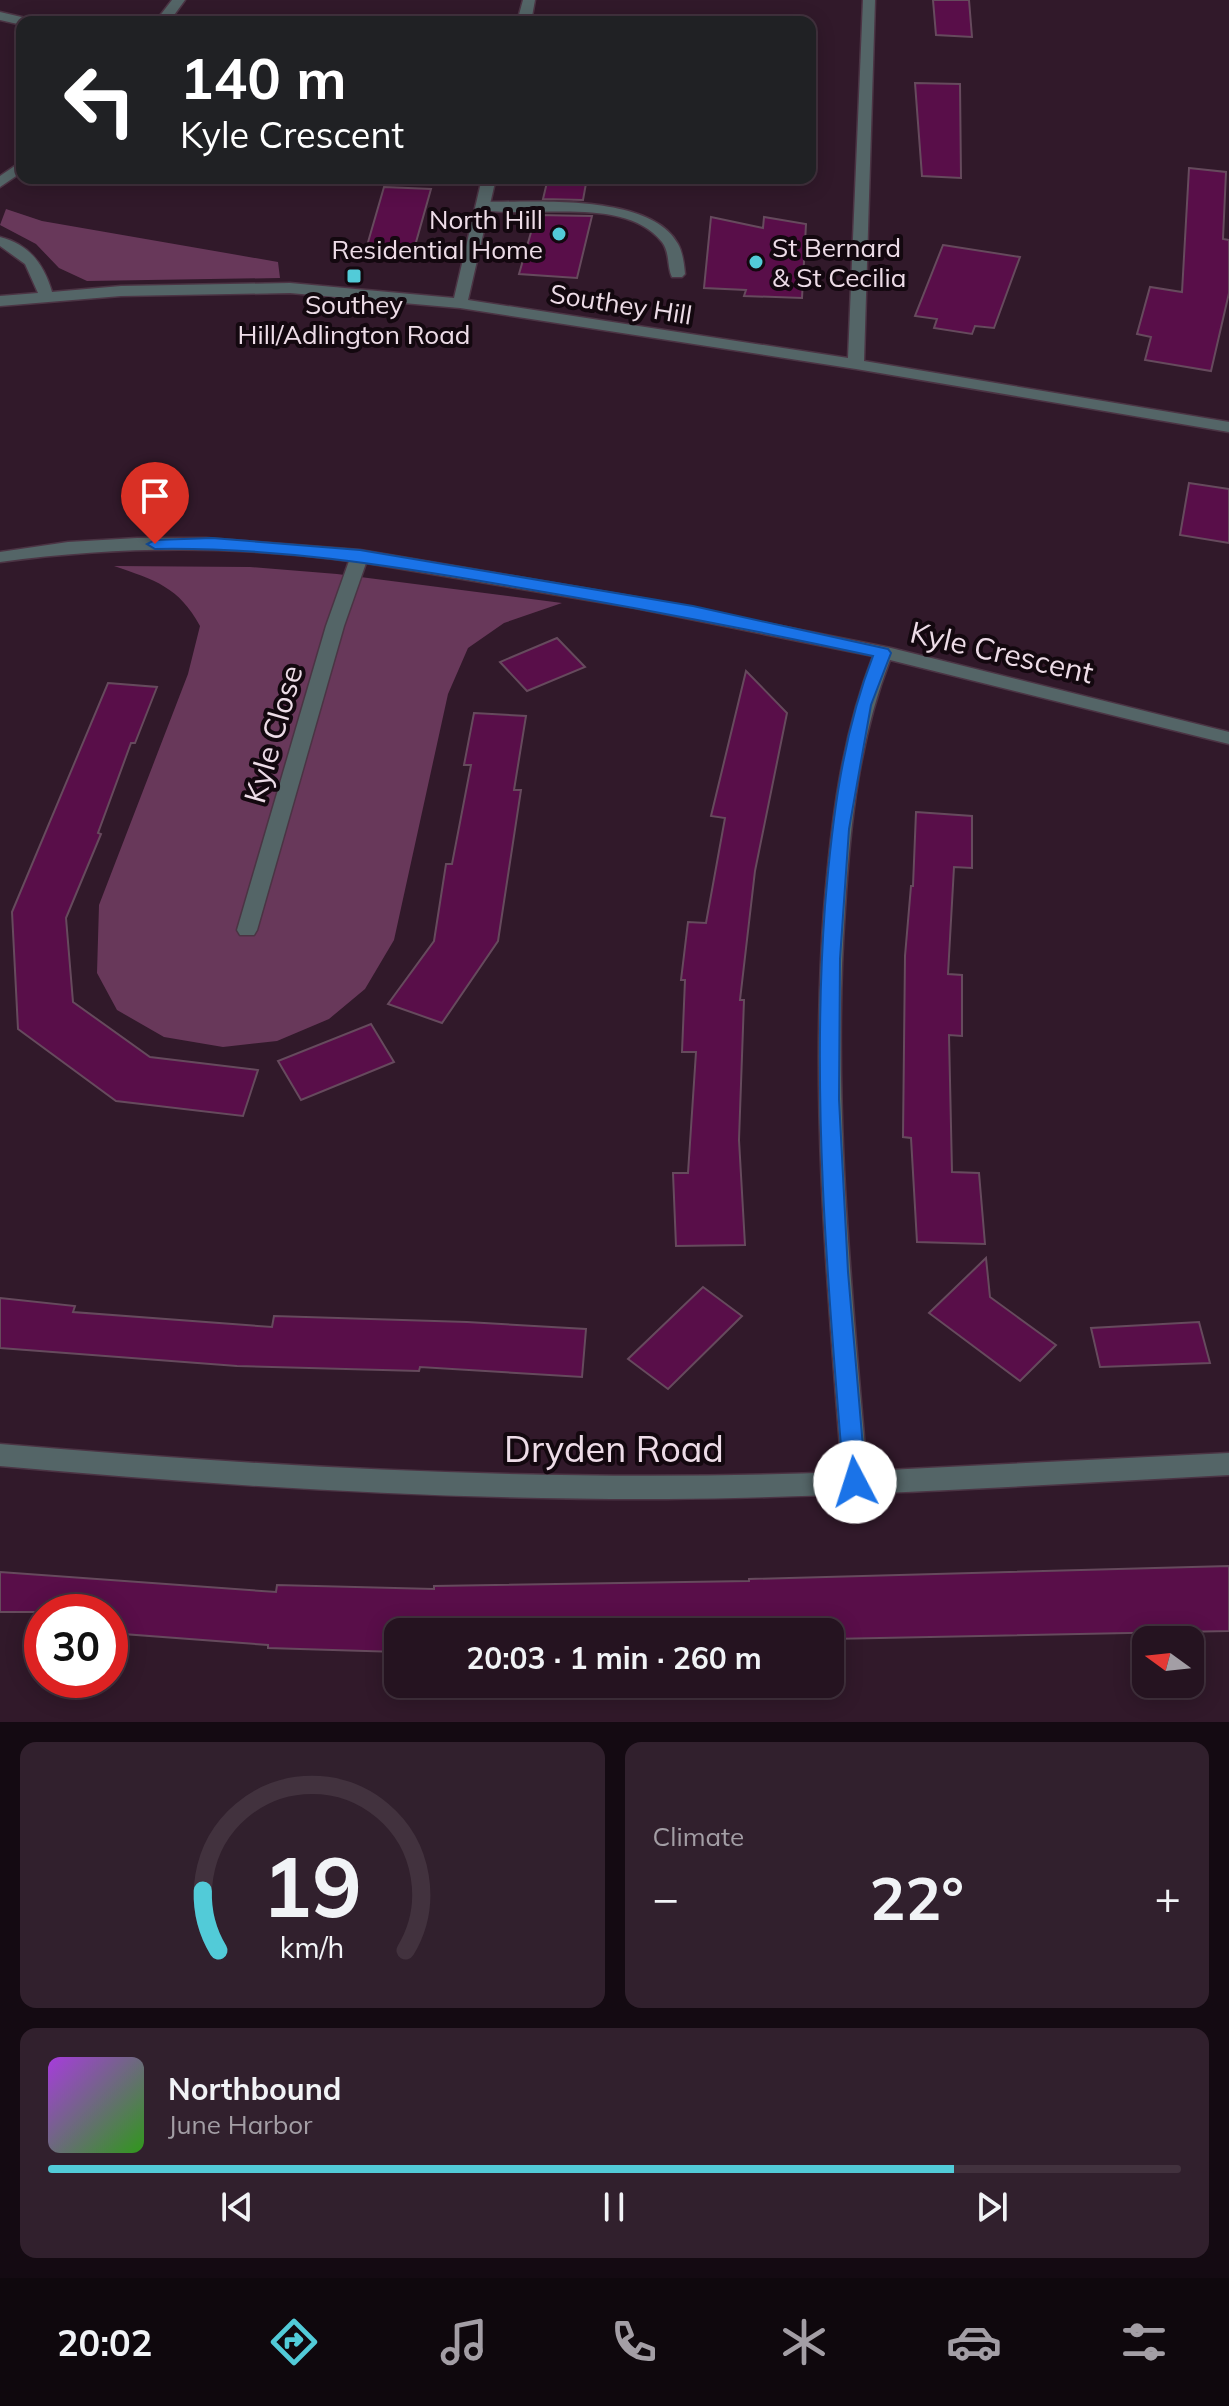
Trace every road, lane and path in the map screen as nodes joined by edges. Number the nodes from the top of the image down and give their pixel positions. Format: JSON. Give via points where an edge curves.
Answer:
{"nodes":[{"id":1,"x":179,"y":0,"type":"edge"},
{"id":2,"x":869,"y":0,"type":"edge"},
{"id":3,"x":167,"y":16,"type":"edge"},
{"id":4,"x":16,"y":170,"type":"edge"},
{"id":5,"x":0,"y":183,"type":"edge"},
{"id":6,"x":488,"y":184,"type":"edge"},
{"id":7,"x":483,"y":206,"type":"junction"},
{"id":8,"x":0,"y":241,"type":"edge"},
{"id":9,"x":677,"y":274,"type":"dead end"},
{"id":10,"x":46,"y":296,"type":"junction"},
{"id":11,"x":0,"y":301,"type":"edge"},
{"id":12,"x":460,"y":303,"type":"junction"},
{"id":13,"x":856,"y":364,"type":"junction"},
{"id":14,"x":1229,"y":427,"type":"edge"},
{"id":15,"x":360,"y":555,"type":"junction"},
{"id":16,"x":0,"y":557,"type":"edge"},
{"id":17,"x":883,"y":653,"type":"junction"},
{"id":18,"x":1229,"y":738,"type":"edge"},
{"id":19,"x":247,"y":930,"type":"dead end"},
{"id":20,"x":0,"y":1455,"type":"edge"},
{"id":21,"x":1229,"y":1464,"type":"edge"},
{"id":22,"x":855,"y":1482,"type":"junction"}],
"edges":[{"from":1,"to":3,"type":"street"},
{"from":2,"to":13,"type":"street"},
{"from":4,"to":5,"type":"street"},
{"from":6,"to":7,"type":"street"},
{"from":7,"to":9,"type":"street","via":[[639,218],[669,240]]},
{"from":7,"to":12,"type":"street"},
{"from":8,"to":10,"type":"street","via":[[37,265]]},
{"from":10,"to":11,"type":"street","name":"Southey Hill"},
{"from":10,"to":12,"type":"street","name":"Southey Hill","via":[[290,288]]},
{"from":12,"to":13,"type":"street","name":"Southey Hill"},
{"from":13,"to":14,"type":"street","name":"Southey Hill"},
{"from":15,"to":16,"type":"street","name":"Kyle Crescent","via":[[212,543],[98,546]]},
{"from":15,"to":17,"type":"street","name":"Kyle Crescent","via":[[693,611]]},
{"from":15,"to":19,"type":"street","name":"Kyle Close"},
{"from":17,"to":18,"type":"street","name":"Kyle Crescent"},
{"from":17,"to":22,"type":"street","via":[[863,705],[840,829],[831,959],[829,1099]]},
{"from":20,"to":22,"type":"street","name":"Dryden Road","via":[[182,1472],[572,1486]]},
{"from":21,"to":22,"type":"street","name":"Dryden Road"}]}
